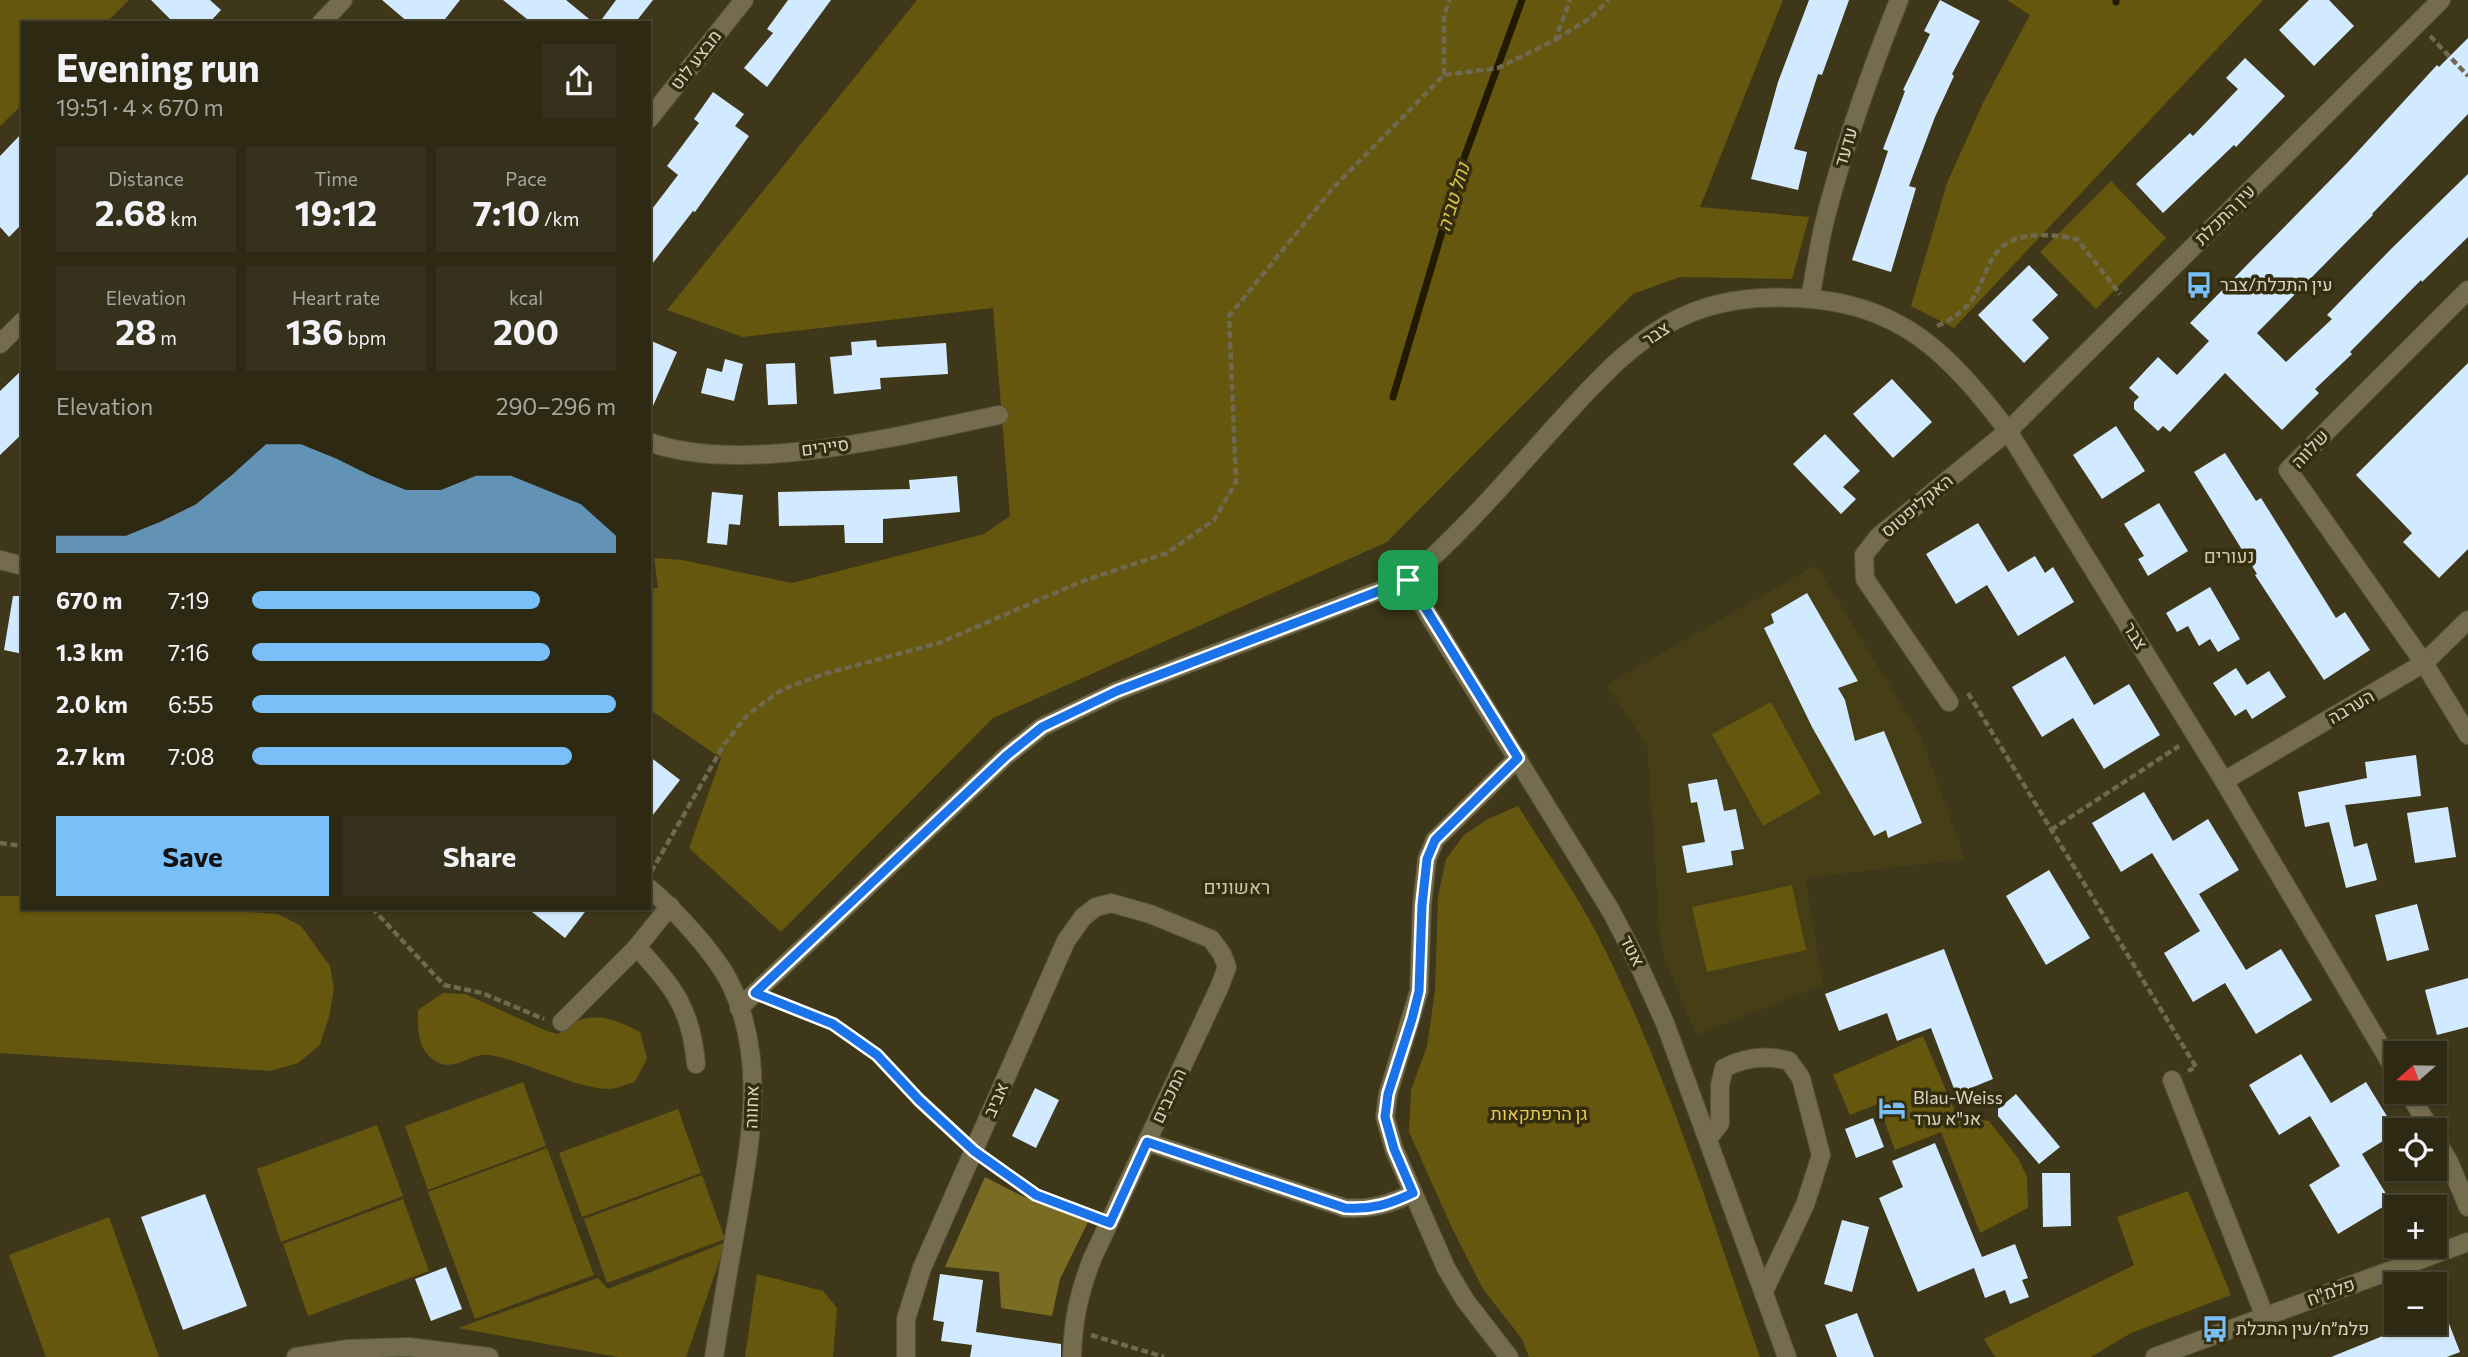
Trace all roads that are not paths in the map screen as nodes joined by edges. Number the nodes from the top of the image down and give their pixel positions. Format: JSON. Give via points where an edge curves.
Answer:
{"nodes":[{"id":1,"x":343,"y":0,"type":"edge"},
{"id":2,"x":744,"y":0,"type":"edge"},
{"id":3,"x":1899,"y":0,"type":"edge"},
{"id":4,"x":2441,"y":0,"type":"edge"},
{"id":5,"x":323,"y":21,"type":"edge"},
{"id":6,"x":651,"y":117,"type":"edge"},
{"id":7,"x":2468,"y":290,"type":"edge"},
{"id":8,"x":1810,"y":298,"type":"junction"},
{"id":9,"x":21,"y":323,"type":"edge"},
{"id":10,"x":0,"y":344,"type":"edge"},
{"id":11,"x":999,"y":415,"type":"dead end"},
{"id":12,"x":2008,"y":431,"type":"junction"},
{"id":13,"x":651,"y":443,"type":"edge"},
{"id":14,"x":0,"y":560,"type":"edge"},
{"id":15,"x":21,"y":565,"type":"edge"},
{"id":16,"x":1408,"y":580,"type":"junction"},
{"id":17,"x":2468,"y":620,"type":"edge"},
{"id":18,"x":2424,"y":663,"type":"junction"},
{"id":19,"x":1949,"y":702,"type":"road end"},
{"id":20,"x":2468,"y":735,"type":"edge"},
{"id":21,"x":1518,"y":758,"type":"junction"},
{"id":22,"x":2224,"y":781,"type":"junction"},
{"id":23,"x":651,"y":890,"type":"edge"},
{"id":24,"x":670,"y":906,"type":"junction"},
{"id":25,"x":1150,"y":914,"type":"joint"},
{"id":26,"x":637,"y":947,"type":"junction"},
{"id":27,"x":739,"y":1009,"type":"junction"},
{"id":28,"x":556,"y":1020,"type":"road end"},
{"id":29,"x":2384,"y":1052,"type":"edge"},
{"id":30,"x":696,"y":1064,"type":"dead end"},
{"id":31,"x":2172,"y":1080,"type":"road end"},
{"id":32,"x":1708,"y":1139,"type":"junction"},
{"id":33,"x":1147,"y":1142,"type":"junction"},
{"id":34,"x":2447,"y":1159,"type":"edge"},
{"id":35,"x":1413,"y":1193,"type":"junction"},
{"id":36,"x":2468,"y":1207,"type":"edge"},
{"id":37,"x":2468,"y":1242,"type":"edge"},
{"id":38,"x":1764,"y":1291,"type":"junction"},
{"id":39,"x":2265,"y":1317,"type":"junction"},
{"id":40,"x":296,"y":1357,"type":"edge"},
{"id":41,"x":489,"y":1357,"type":"edge"},
{"id":42,"x":714,"y":1357,"type":"edge"},
{"id":43,"x":906,"y":1357,"type":"edge"},
{"id":44,"x":1072,"y":1357,"type":"edge"},
{"id":45,"x":1509,"y":1357,"type":"edge"},
{"id":46,"x":1787,"y":1357,"type":"edge"},
{"id":47,"x":2155,"y":1357,"type":"edge"}],
"edges":[{"from":1,"to":5,"type":"street"},
{"from":2,"to":6,"type":"street","name":"מבצע לוט"},
{"from":3,"to":8,"type":"street","name":"עדעד","via":[[1842,159]]},
{"from":4,"to":12,"type":"street","name":"עין התכלת"},
{"from":7,"to":18,"type":"street","name":"שלווה","via":[[2288,470]]},
{"from":8,"to":12,"type":"street","name":"צבר","via":[[1853,306],[1903,325],[1940,352],[1975,387]]},
{"from":8,"to":16,"type":"street","name":"צבר","via":[[1729,301],[1692,312],[1657,330],[1580,399],[1439,553]]},
{"from":9,"to":10,"type":"street"},
{"from":11,"to":13,"type":"street","name":"סיירים","via":[[798,450],[725,455]]},
{"from":12,"to":19,"type":"street","name":"האקליפטוס","via":[[1880,536],[1864,555],[1865,579]]},
{"from":12,"to":22,"type":"street","name":"צבר"},
{"from":14,"to":15,"type":"street"},
{"from":16,"to":21,"type":"street","name":"אטד"},
{"from":16,"to":27,"type":"street","name":"צבר","via":[[1117,691],[1042,727]]},
{"from":17,"to":18,"type":"street","name":"הערבה"},
{"from":18,"to":20,"type":"street"},
{"from":18,"to":22,"type":"street","name":"הערבה"},
{"from":21,"to":32,"type":"street","name":"אטד","via":[[1637,961]]},
{"from":21,"to":35,"type":"street","via":[[1435,840],[1427,859],[1419,991],[1385,1117]]},
{"from":22,"to":29,"type":"street","name":"צבר"},
{"from":23,"to":24,"type":"street","name":"אחווה"},
{"from":24,"to":26,"type":"street"},
{"from":24,"to":27,"type":"street","name":"אחווה","via":[[731,985]]},
{"from":25,"to":33,"type":"street","name":"המכבים","via":[[1210,939],[1227,967]]},
{"from":25,"to":43,"type":"street","name":"אביב","via":[[1111,903],[1096,907],[1066,941],[922,1268],[906,1319]]},
{"from":26,"to":28,"type":"street"},
{"from":26,"to":30,"type":"street","via":[[682,1004],[694,1035]]},
{"from":27,"to":42,"type":"street","name":"אחווה","via":[[754,1084],[751,1133]]},
{"from":31,"to":39,"type":"street"},
{"from":32,"to":38,"type":"street","name":"אטד"},
{"from":32,"to":38,"type":"street","via":[[1720,1122],[1724,1068],[1760,1057],[1789,1061],[1801,1078],[1821,1155],[1805,1205]]},
{"from":33,"to":35,"type":"street","via":[[1345,1208],[1365,1210]]},
{"from":33,"to":44,"type":"street","name":"המכבים","via":[[1080,1292]]},
{"from":34,"to":36,"type":"street"},
{"from":35,"to":45,"type":"street","via":[[1458,1289]]},
{"from":37,"to":39,"type":"street","name":"פלמ\"ח"},
{"from":38,"to":46,"type":"street","name":"אטד"},
{"from":39,"to":47,"type":"street","name":"פלמ\"ח"},
{"from":40,"to":41,"type":"street","via":[[409,1347]]}]}
